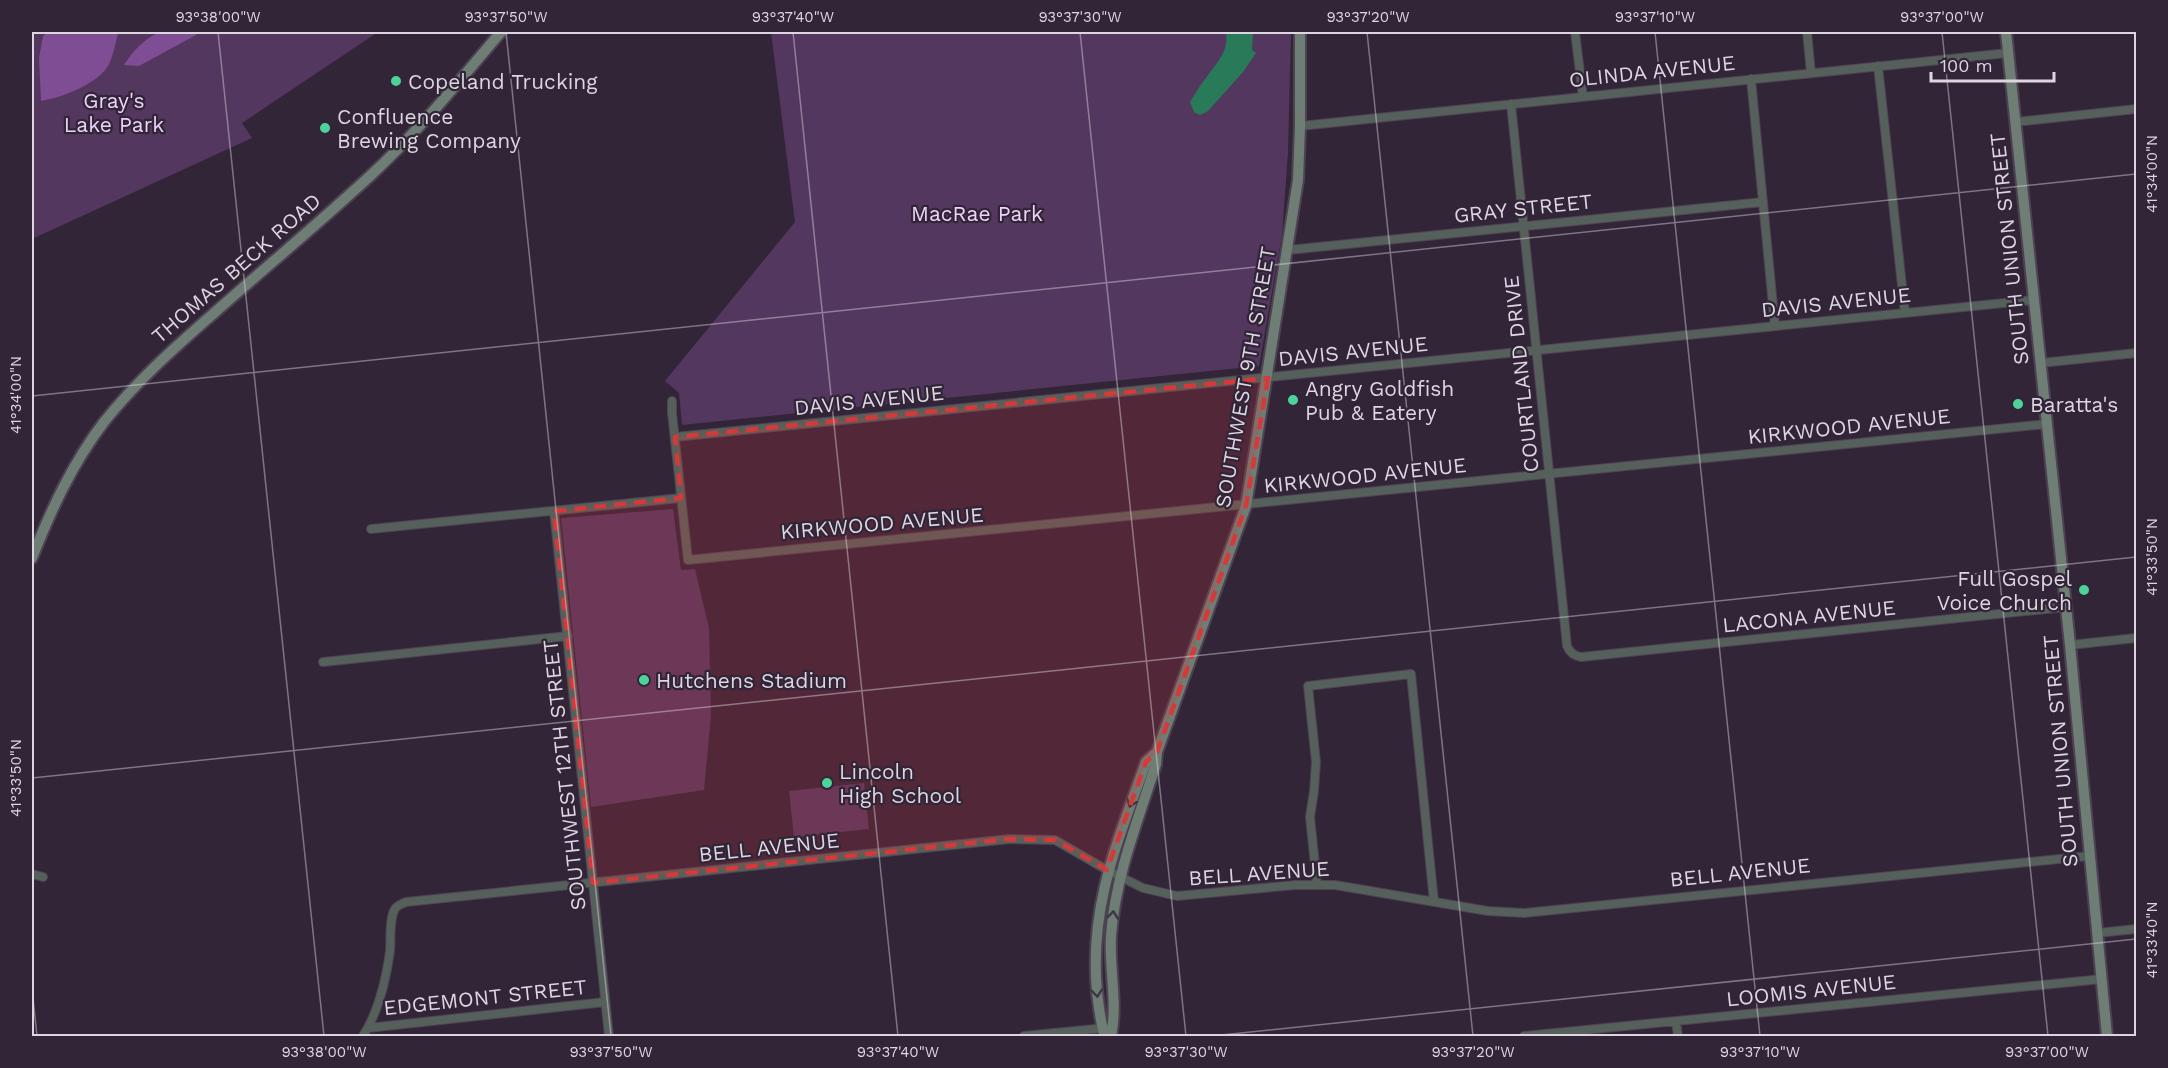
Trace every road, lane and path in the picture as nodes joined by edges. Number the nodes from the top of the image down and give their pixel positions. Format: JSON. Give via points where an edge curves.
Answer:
{"nodes":[{"id":1,"x":501,"y":32,"type":"edge"},
{"id":2,"x":1300,"y":32,"type":"edge"},
{"id":3,"x":1575,"y":32,"type":"edge"},
{"id":4,"x":1807,"y":32,"type":"edge"},
{"id":5,"x":2006,"y":32,"type":"edge"},
{"id":6,"x":2008,"y":53,"type":"junction"},
{"id":7,"x":1878,"y":66,"type":"junction"},
{"id":8,"x":1811,"y":73,"type":"junction"},
{"id":9,"x":1750,"y":79,"type":"junction"},
{"id":10,"x":1583,"y":97,"type":"junction"},
{"id":11,"x":1511,"y":104,"type":"junction"},
{"id":12,"x":2136,"y":109,"type":"edge"},
{"id":13,"x":2015,"y":122,"type":"junction"},
{"id":14,"x":1300,"y":126,"type":"junction"},
{"id":15,"x":1762,"y":202,"type":"junction"},
{"id":16,"x":1524,"y":226,"type":"junction"},
{"id":17,"x":1288,"y":250,"type":"junction"},
{"id":18,"x":2034,"y":300,"type":"junction"},
{"id":19,"x":1905,"y":313,"type":"junction"},
{"id":20,"x":1775,"y":326,"type":"junction"},
{"id":21,"x":1537,"y":350,"type":"junction"},
{"id":22,"x":2136,"y":353,"type":"edge"},
{"id":23,"x":2041,"y":363,"type":"junction"},
{"id":24,"x":1268,"y":378,"type":"junction"},
{"id":25,"x":672,"y":401,"type":"dead end"},
{"id":26,"x":2047,"y":424,"type":"junction"},
{"id":27,"x":675,"y":437,"type":"junction"},
{"id":28,"x":1550,"y":475,"type":"junction"},
{"id":29,"x":681,"y":498,"type":"junction"},
{"id":30,"x":1246,"y":506,"type":"junction"},
{"id":31,"x":554,"y":511,"type":"junction"},
{"id":32,"x":371,"y":529,"type":"dead end"},
{"id":33,"x":32,"y":558,"type":"edge"},
{"id":34,"x":2066,"y":608,"type":"junction"},
{"id":35,"x":568,"y":636,"type":"junction"},
{"id":36,"x":2136,"y":638,"type":"edge"},
{"id":37,"x":1567,"y":639,"type":"joint"},
{"id":38,"x":2070,"y":645,"type":"junction"},
{"id":39,"x":323,"y":662,"type":"dead end"},
{"id":40,"x":1157,"y":752,"type":"junction"},
{"id":41,"x":2089,"y":856,"type":"junction"},
{"id":42,"x":1107,"y":870,"type":"junction"},
{"id":43,"x":32,"y":874,"type":"edge"},
{"id":44,"x":43,"y":877,"type":"dead end"},
{"id":45,"x":1120,"y":877,"type":"junction"},
{"id":46,"x":592,"y":883,"type":"junction"},
{"id":47,"x":1317,"y":884,"type":"junction"},
{"id":48,"x":1434,"y":902,"type":"junction"},
{"id":49,"x":2136,"y":929,"type":"edge"},
{"id":50,"x":2097,"y":933,"type":"junction"},
{"id":51,"x":2102,"y":979,"type":"junction"},
{"id":52,"x":605,"y":1002,"type":"junction"},
{"id":53,"x":1676,"y":1022,"type":"junction"},
{"id":54,"x":368,"y":1028,"type":"junction"},
{"id":55,"x":1108,"y":1032,"type":"edge"},
{"id":56,"x":363,"y":1036,"type":"edge"},
{"id":57,"x":609,"y":1036,"type":"edge"},
{"id":58,"x":1024,"y":1036,"type":"edge"},
{"id":59,"x":1524,"y":1036,"type":"edge"},
{"id":60,"x":1678,"y":1036,"type":"edge"},
{"id":61,"x":2107,"y":1036,"type":"edge"}],
"edges":[{"from":1,"to":33,"type":"main road","name":"THOMAS BECK ROAD","via":[[418,129],[371,175],[137,384],[76,463]]},
{"from":2,"to":14,"type":"main road","name":"SOUTHWEST 9TH STREET"},
{"from":3,"to":10,"type":"street"},
{"from":4,"to":8,"type":"street"},
{"from":5,"to":6,"type":"main road","name":"SOUTH UNION STREET"},
{"from":6,"to":7,"type":"street","name":"OLINDA AVENUE"},
{"from":6,"to":13,"type":"main road","name":"SOUTH UNION STREET"},
{"from":7,"to":8,"type":"street","name":"OLINDA AVENUE"},
{"from":7,"to":19,"type":"street"},
{"from":8,"to":9,"type":"street","name":"OLINDA AVENUE"},
{"from":9,"to":10,"type":"street","name":"OLINDA AVENUE"},
{"from":9,"to":15,"type":"street"},
{"from":10,"to":11,"type":"street","name":"OLINDA AVENUE"},
{"from":11,"to":14,"type":"street","name":"OLINDA AVENUE"},
{"from":11,"to":16,"type":"street","name":"COURTLAND DRIVE"},
{"from":12,"to":13,"type":"street"},
{"from":13,"to":18,"type":"main road","name":"SOUTH UNION STREET"},
{"from":14,"to":17,"type":"main road","name":"SOUTHWEST 9TH STREET","via":[[1298,180]]},
{"from":15,"to":16,"type":"street","name":"GRAY STREET"},
{"from":15,"to":20,"type":"street"},
{"from":16,"to":17,"type":"street","name":"GRAY STREET"},
{"from":16,"to":21,"type":"street","name":"COURTLAND DRIVE"},
{"from":17,"to":24,"type":"main road","name":"SOUTHWEST 9TH STREET"},
{"from":18,"to":19,"type":"street","name":"DAVIS AVENUE"},
{"from":18,"to":23,"type":"main road","name":"SOUTH UNION STREET"},
{"from":19,"to":20,"type":"street","name":"DAVIS AVENUE"},
{"from":20,"to":21,"type":"street","name":"DAVIS AVENUE"},
{"from":21,"to":24,"type":"street","name":"DAVIS AVENUE"},
{"from":21,"to":28,"type":"street","name":"COURTLAND DRIVE"},
{"from":22,"to":23,"type":"street"},
{"from":23,"to":26,"type":"main road","name":"SOUTH UNION STREET"},
{"from":24,"to":27,"type":"street","name":"DAVIS AVENUE"},
{"from":24,"to":30,"type":"main road","name":"SOUTHWEST 9TH STREET"},
{"from":25,"to":27,"type":"street"},
{"from":26,"to":28,"type":"street","name":"KIRKWOOD AVENUE"},
{"from":26,"to":34,"type":"main road","name":"SOUTH UNION STREET"},
{"from":27,"to":29,"type":"street"},
{"from":28,"to":30,"type":"street","name":"KIRKWOOD AVENUE"},
{"from":28,"to":37,"type":"street","name":"COURTLAND DRIVE"},
{"from":29,"to":30,"type":"street","name":"KIRKWOOD AVENUE","via":[[687,560]]},
{"from":29,"to":31,"type":"street"},
{"from":30,"to":40,"type":"main road","name":"SOUTHWEST 9TH STREET"},
{"from":31,"to":32,"type":"street"},
{"from":31,"to":35,"type":"street","name":"SOUTHWEST 12TH STREET"},
{"from":34,"to":37,"type":"street","name":"LACONA AVENUE","via":[[1581,657],[1569,652]]},
{"from":34,"to":38,"type":"main road","name":"SOUTH UNION STREET"},
{"from":35,"to":39,"type":"street"},
{"from":35,"to":46,"type":"street","name":"SOUTHWEST 12TH STREET"},
{"from":36,"to":38,"type":"street"},
{"from":38,"to":41,"type":"main road","name":"SOUTH UNION STREET"},
{"from":40,"to":42,"type":"main road","name":"SOUTHWEST 9TH STREET","one_way":true,"via":[[1146,762]]},
{"from":40,"to":45,"type":"main road","name":"SOUTHWEST 9TH STREET"},
{"from":41,"to":48,"type":"street","name":"BELL AVENUE","via":[[1524,913]]},
{"from":41,"to":50,"type":"main road","name":"SOUTH UNION STREET"},
{"from":42,"to":45,"type":"street","name":"BELL AVENUE"},
{"from":42,"to":46,"type":"street","name":"BELL AVENUE","via":[[1055,840],[1010,839]]},
{"from":42,"to":55,"type":"main road","name":"SOUTHWEST 9TH STREET","one_way":true,"via":[[1099,906],[1095,974]]},
{"from":43,"to":44,"type":"street"},
{"from":45,"to":47,"type":"street","name":"BELL AVENUE","via":[[1154,892],[1177,896]]},
{"from":55,"to":45,"type":"main road","name":"SOUTHWEST 9TH STREET","one_way":true,"via":[[1114,998],[1111,937]]},
{"from":46,"to":52,"type":"street","name":"SOUTHWEST 12TH STREET"},
{"from":46,"to":54,"type":"street","name":"BELL AVENUE","via":[[399,904],[393,912],[384,982]]},
{"from":47,"to":48,"type":"street","name":"BELL AVENUE"},
{"from":47,"to":48,"type":"street","via":[[1310,817],[1316,762],[1308,686],[1411,675]]},
{"from":49,"to":50,"type":"street"},
{"from":50,"to":51,"type":"main road","name":"SOUTH UNION STREET"},
{"from":51,"to":53,"type":"street","name":"LOOMIS AVENUE"},
{"from":51,"to":61,"type":"main road","name":"SOUTH UNION STREET"},
{"from":52,"to":54,"type":"street","name":"EDGEMONT STREET"},
{"from":52,"to":57,"type":"street","name":"SOUTHWEST 12TH STREET"},
{"from":53,"to":59,"type":"street","name":"LOOMIS AVENUE"},
{"from":53,"to":60,"type":"street"},
{"from":54,"to":56,"type":"street"},
{"from":55,"to":58,"type":"street"}]}
